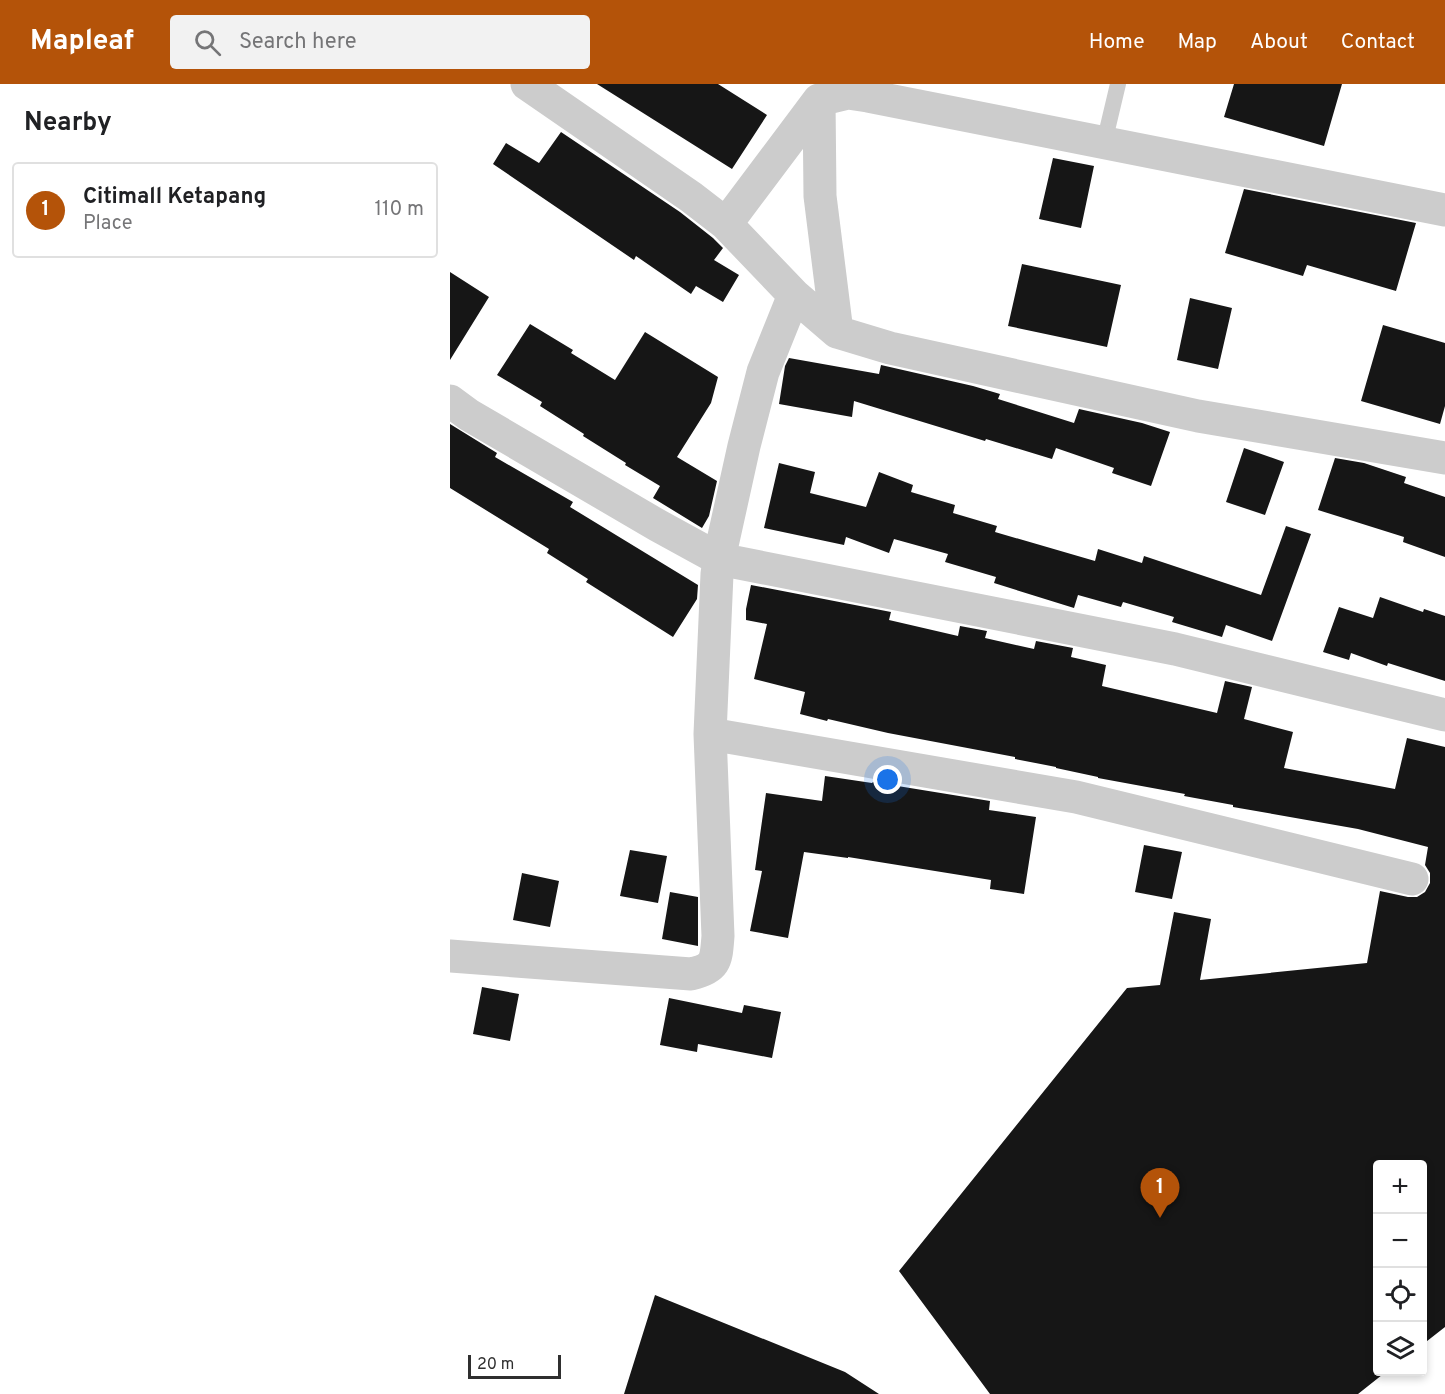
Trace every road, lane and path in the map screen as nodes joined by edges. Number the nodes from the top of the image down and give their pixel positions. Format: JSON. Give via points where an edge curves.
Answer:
{"nodes":[{"id":1,"x":527,"y":84,"type":"edge"},
{"id":2,"x":1118,"y":84,"type":"edge"},
{"id":3,"x":819,"y":100,"type":"junction"},
{"id":4,"x":1104,"y":143,"type":"junction"},
{"id":5,"x":1445,"y":210,"type":"edge"},
{"id":6,"x":726,"y":224,"type":"junction"},
{"id":7,"x":794,"y":295,"type":"junction"},
{"id":8,"x":837,"y":332,"type":"junction"},
{"id":9,"x":450,"y":401,"type":"edge"},
{"id":10,"x":1445,"y":458,"type":"edge"},
{"id":11,"x":719,"y":559,"type":"junction"},
{"id":12,"x":1445,"y":715,"type":"edge"},
{"id":13,"x":710,"y":734,"type":"junction"},
{"id":14,"x":1412,"y":879,"type":"dead end"},
{"id":15,"x":450,"y":956,"type":"edge"}],
"edges":[{"from":1,"to":6,"type":"street"},
{"from":2,"to":4,"type":"lane"},
{"from":3,"to":4,"type":"street","via":[[848,93],[868,96]]},
{"from":3,"to":6,"type":"street"},
{"from":3,"to":8,"type":"street","via":[[820,196]]},
{"from":4,"to":5,"type":"street"},
{"from":6,"to":7,"type":"street"},
{"from":7,"to":8,"type":"street"},
{"from":7,"to":11,"type":"street","via":[[763,372]]},
{"from":8,"to":10,"type":"street","via":[[890,348],[1198,416]]},
{"from":9,"to":11,"type":"street"},
{"from":11,"to":12,"type":"street","via":[[1175,649]]},
{"from":11,"to":13,"type":"street"},
{"from":13,"to":14,"type":"street","via":[[1076,797]]},
{"from":13,"to":15,"type":"street","via":[[718,936],[712,966],[691,974]]}]}
